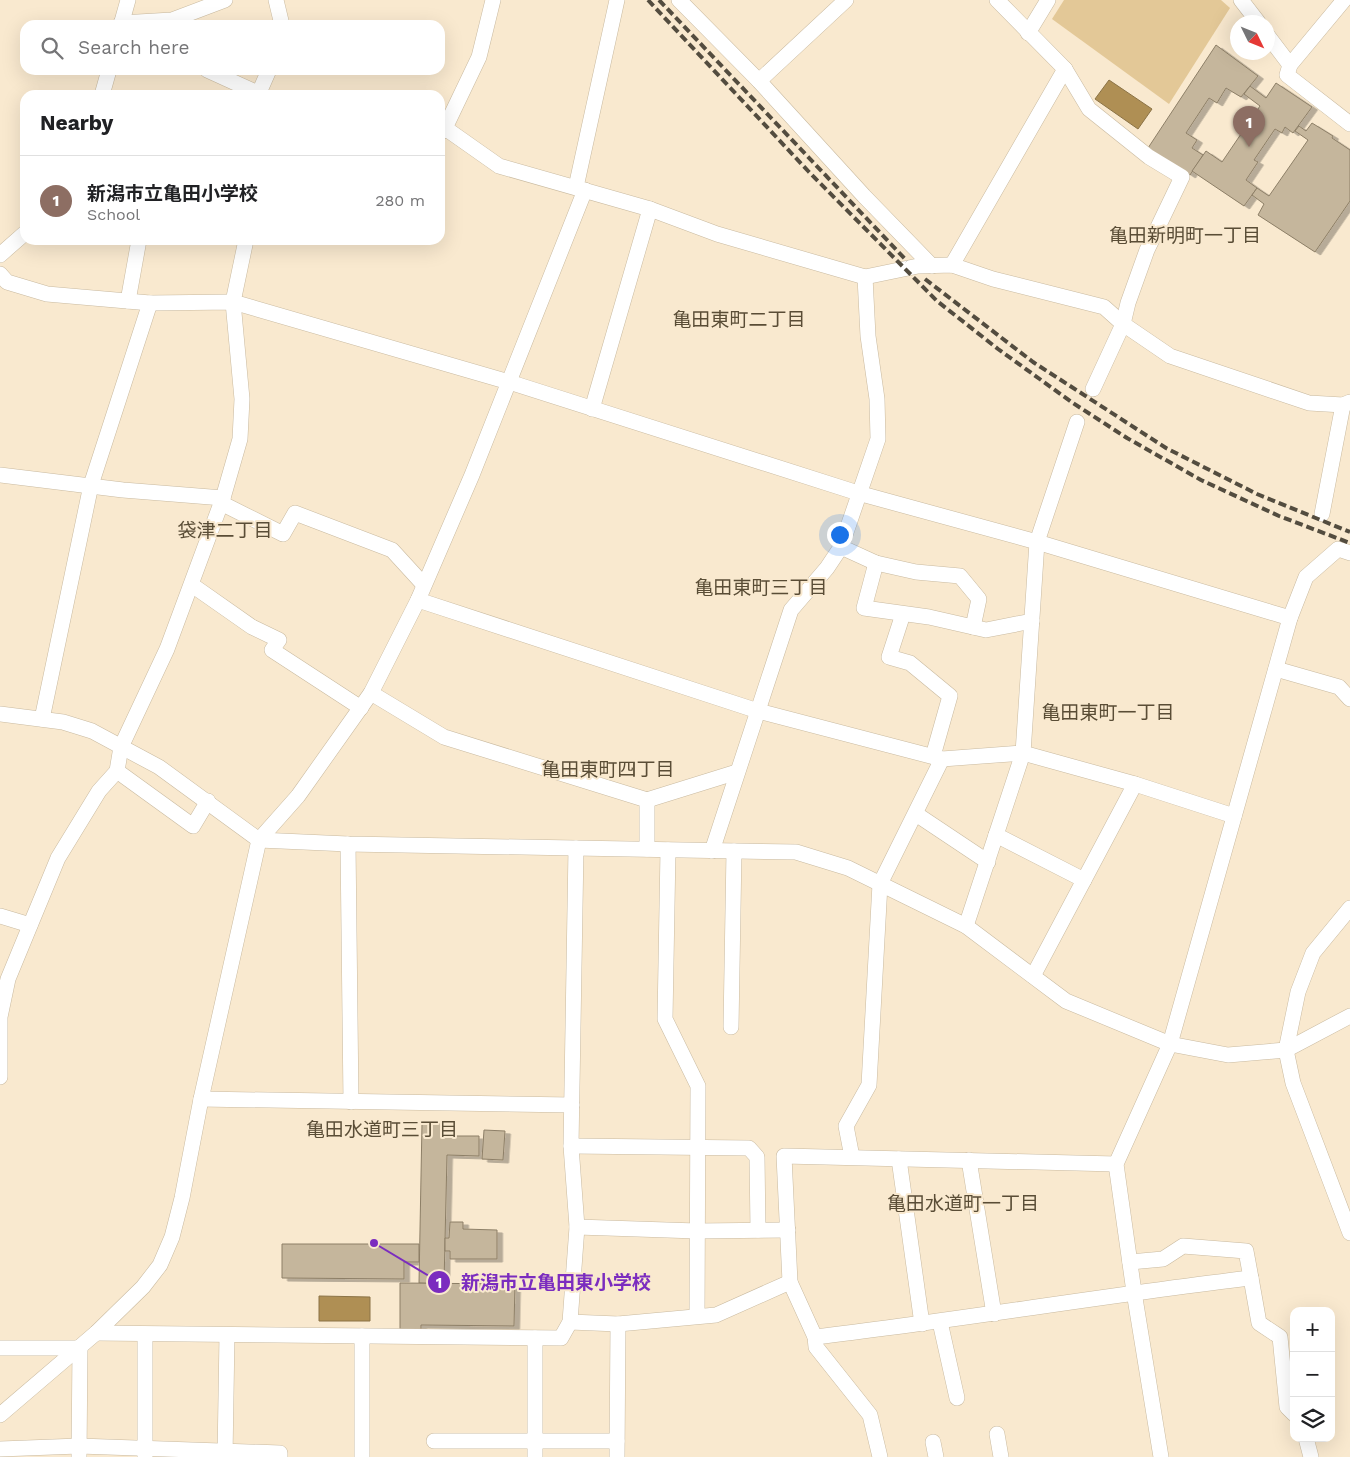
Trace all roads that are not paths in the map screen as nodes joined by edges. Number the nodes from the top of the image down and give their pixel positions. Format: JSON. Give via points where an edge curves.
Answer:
{"nodes":[{"id":1,"x":128,"y":0,"type":"edge"},
{"id":2,"x":225,"y":0,"type":"edge"},
{"id":3,"x":276,"y":0,"type":"edge"},
{"id":4,"x":493,"y":0,"type":"edge"},
{"id":5,"x":617,"y":0,"type":"edge"},
{"id":6,"x":678,"y":0,"type":"edge"},
{"id":7,"x":846,"y":0,"type":"edge"},
{"id":8,"x":997,"y":0,"type":"edge"},
{"id":9,"x":1048,"y":0,"type":"edge"},
{"id":10,"x":1241,"y":0,"type":"edge"},
{"id":11,"x":1344,"y":0,"type":"edge"},
{"id":12,"x":1253,"y":15,"type":"edge"},
{"id":13,"x":122,"y":20,"type":"edge"},
{"id":14,"x":172,"y":20,"type":"edge"},
{"id":15,"x":281,"y":20,"type":"edge"},
{"id":16,"x":1028,"y":33,"type":"junction"},
{"id":17,"x":1275,"y":45,"type":"edge"},
{"id":18,"x":1290,"y":65,"type":"junction"},
{"id":19,"x":1064,"y":69,"type":"junction"},
{"id":20,"x":108,"y":75,"type":"edge"},
{"id":21,"x":218,"y":75,"type":"edge"},
{"id":22,"x":267,"y":75,"type":"edge"},
{"id":23,"x":759,"y":81,"type":"junction"},
{"id":24,"x":103,"y":90,"type":"edge"},
{"id":25,"x":251,"y":90,"type":"edge"},
{"id":26,"x":262,"y":90,"type":"edge"},
{"id":27,"x":445,"y":124,"type":"edge"},
{"id":28,"x":1350,"y":124,"type":"edge"},
{"id":29,"x":445,"y":132,"type":"edge"},
{"id":30,"x":581,"y":188,"type":"junction"},
{"id":31,"x":650,"y":209,"type":"junction"},
{"id":32,"x":20,"y":237,"type":"edge"},
{"id":33,"x":138,"y":245,"type":"edge"},
{"id":34,"x":245,"y":245,"type":"edge"},
{"id":35,"x":0,"y":255,"type":"edge"},
{"id":36,"x":952,"y":265,"type":"junction"},
{"id":37,"x":932,"y":266,"type":"junction"},
{"id":38,"x":0,"y":274,"type":"edge"},
{"id":39,"x":865,"y":277,"type":"junction"},
{"id":40,"x":128,"y":301,"type":"junction"},
{"id":41,"x":233,"y":302,"type":"junction"},
{"id":42,"x":150,"y":303,"type":"junction"},
{"id":43,"x":1123,"y":324,"type":"junction"},
{"id":44,"x":509,"y":382,"type":"junction"},
{"id":45,"x":1093,"y":389,"type":"dead end"},
{"id":46,"x":1346,"y":403,"type":"edge"},
{"id":47,"x":592,"y":409,"type":"junction"},
{"id":48,"x":1078,"y":422,"type":"dead end"},
{"id":49,"x":0,"y":475,"type":"edge"},
{"id":50,"x":91,"y":485,"type":"junction"},
{"id":51,"x":858,"y":493,"type":"junction"},
{"id":52,"x":222,"y":501,"type":"junction"},
{"id":53,"x":1322,"y":514,"type":"dead end"},
{"id":54,"x":1037,"y":542,"type":"junction"},
{"id":55,"x":841,"y":547,"type":"junction"},
{"id":56,"x":1350,"y":553,"type":"edge"},
{"id":57,"x":876,"y":563,"type":"junction"},
{"id":58,"x":192,"y":584,"type":"junction"},
{"id":59,"x":424,"y":585,"type":"junction"},
{"id":60,"x":418,"y":600,"type":"junction"},
{"id":61,"x":903,"y":614,"type":"junction"},
{"id":62,"x":1290,"y":618,"type":"junction"},
{"id":63,"x":1032,"y":621,"type":"junction"},
{"id":64,"x":973,"y":627,"type":"junction"},
{"id":65,"x":1276,"y":668,"type":"junction"},
{"id":66,"x":372,"y":694,"type":"junction"},
{"id":67,"x":1350,"y":699,"type":"edge"},
{"id":68,"x":362,"y":708,"type":"junction"},
{"id":69,"x":758,"y":711,"type":"junction"},
{"id":70,"x":0,"y":714,"type":"edge"},
{"id":71,"x":42,"y":719,"type":"junction"},
{"id":72,"x":121,"y":747,"type":"junction"},
{"id":73,"x":1023,"y":753,"type":"junction"},
{"id":74,"x":937,"y":758,"type":"junction"},
{"id":75,"x":117,"y":771,"type":"junction"},
{"id":76,"x":737,"y":772,"type":"junction"},
{"id":77,"x":1135,"y":784,"type":"junction"},
{"id":78,"x":647,"y":800,"type":"junction"},
{"id":79,"x":208,"y":801,"type":"junction"},
{"id":80,"x":916,"y":814,"type":"junction"},
{"id":81,"x":1234,"y":816,"type":"junction"},
{"id":82,"x":996,"y":835,"type":"junction"},
{"id":83,"x":259,"y":840,"type":"junction"},
{"id":84,"x":348,"y":844,"type":"junction"},
{"id":85,"x":576,"y":848,"type":"junction"},
{"id":86,"x":647,"y":849,"type":"junction"},
{"id":87,"x":668,"y":850,"type":"junction"},
{"id":88,"x":712,"y":851,"type":"junction"},
{"id":89,"x":734,"y":851,"type":"junction"},
{"id":90,"x":988,"y":862,"type":"junction"},
{"id":91,"x":1084,"y":880,"type":"junction"},
{"id":92,"x":880,"y":884,"type":"junction"},
{"id":93,"x":1350,"y":908,"type":"edge"},
{"id":94,"x":0,"y":916,"type":"edge"},
{"id":95,"x":30,"y":925,"type":"junction"},
{"id":96,"x":966,"y":926,"type":"junction"},
{"id":97,"x":1033,"y":976,"type":"junction"},
{"id":98,"x":3,"y":992,"type":"edge"},
{"id":99,"x":1350,"y":1016,"type":"edge"},
{"id":100,"x":732,"y":1027,"type":"dead end"},
{"id":101,"x":1170,"y":1044,"type":"junction"},
{"id":102,"x":1286,"y":1050,"type":"junction"},
{"id":103,"x":0,"y":1077,"type":"edge"},
{"id":104,"x":201,"y":1099,"type":"junction"},
{"id":105,"x":351,"y":1102,"type":"junction"},
{"id":106,"x":572,"y":1105,"type":"junction"},
{"id":107,"x":571,"y":1146,"type":"junction"},
{"id":108,"x":698,"y":1148,"type":"junction"},
{"id":109,"x":852,"y":1158,"type":"junction"},
{"id":110,"x":899,"y":1158,"type":"junction"},
{"id":111,"x":969,"y":1160,"type":"junction"},
{"id":112,"x":1116,"y":1164,"type":"junction"},
{"id":113,"x":577,"y":1227,"type":"junction"},
{"id":114,"x":758,"y":1230,"type":"junction"},
{"id":115,"x":788,"y":1230,"type":"junction"},
{"id":116,"x":697,"y":1231,"type":"junction"},
{"id":117,"x":1350,"y":1233,"type":"edge"},
{"id":118,"x":1130,"y":1262,"type":"junction"},
{"id":119,"x":1251,"y":1278,"type":"junction"},
{"id":120,"x":790,"y":1282,"type":"junction"},
{"id":121,"x":1134,"y":1292,"type":"junction"},
{"id":122,"x":994,"y":1314,"type":"junction"},
{"id":123,"x":697,"y":1316,"type":"junction"},
{"id":124,"x":570,"y":1322,"type":"junction"},
{"id":125,"x":940,"y":1322,"type":"junction"},
{"id":126,"x":618,"y":1324,"type":"junction"},
{"id":127,"x":922,"y":1324,"type":"junction"},
{"id":128,"x":96,"y":1333,"type":"junction"},
{"id":129,"x":145,"y":1334,"type":"junction"},
{"id":130,"x":227,"y":1335,"type":"junction"},
{"id":131,"x":362,"y":1336,"type":"junction"},
{"id":132,"x":815,"y":1337,"type":"junction"},
{"id":133,"x":535,"y":1338,"type":"junction"},
{"id":134,"x":0,"y":1348,"type":"edge"},
{"id":135,"x":80,"y":1348,"type":"junction"},
{"id":136,"x":957,"y":1398,"type":"dead end"},
{"id":137,"x":1290,"y":1410,"type":"edge"},
{"id":138,"x":0,"y":1415,"type":"edge"},
{"id":139,"x":997,"y":1434,"type":"dead end"},
{"id":140,"x":434,"y":1441,"type":"dead end"},
{"id":141,"x":535,"y":1441,"type":"junction"},
{"id":142,"x":617,"y":1441,"type":"junction"},
{"id":143,"x":934,"y":1442,"type":"dead end"},
{"id":144,"x":1307,"y":1442,"type":"edge"},
{"id":145,"x":0,"y":1449,"type":"edge"},
{"id":146,"x":79,"y":1452,"type":"edge"},
{"id":147,"x":145,"y":1454,"type":"edge"},
{"id":148,"x":225,"y":1455,"type":"edge"},
{"id":149,"x":280,"y":1457,"type":"edge"},
{"id":150,"x":362,"y":1457,"type":"edge"},
{"id":151,"x":535,"y":1457,"type":"edge"},
{"id":152,"x":617,"y":1457,"type":"edge"},
{"id":153,"x":880,"y":1457,"type":"edge"},
{"id":154,"x":936,"y":1457,"type":"edge"},
{"id":155,"x":1001,"y":1457,"type":"edge"},
{"id":156,"x":1161,"y":1457,"type":"edge"},
{"id":157,"x":1311,"y":1457,"type":"edge"}],
"edges":[{"from":1,"to":13,"type":"street"},
{"from":2,"to":14,"type":"street"},
{"from":3,"to":15,"type":"street"},
{"from":4,"to":27,"type":"street","via":[[479,57]]},
{"from":5,"to":30,"type":"street"},
{"from":6,"to":23,"type":"street"},
{"from":7,"to":23,"type":"street"},
{"from":8,"to":16,"type":"street"},
{"from":9,"to":16,"type":"street"},
{"from":10,"to":12,"type":"street"},
{"from":11,"to":18,"type":"street"},
{"from":16,"to":19,"type":"street"},
{"from":17,"to":18,"type":"street"},
{"from":18,"to":28,"type":"street","via":[[1287,76]]},
{"from":19,"to":36,"type":"street"},
{"from":19,"to":43,"type":"street","via":[[1089,109],[1149,157],[1182,178],[1147,250]]},
{"from":20,"to":24,"type":"street"},
{"from":21,"to":25,"type":"street"},
{"from":22,"to":26,"type":"street"},
{"from":23,"to":37,"type":"street"},
{"from":29,"to":30,"type":"street","via":[[499,166]]},
{"from":30,"to":31,"type":"street"},
{"from":30,"to":44,"type":"street"},
{"from":31,"to":39,"type":"street","via":[[717,234]]},
{"from":31,"to":47,"type":"street"},
{"from":32,"to":35,"type":"street"},
{"from":33,"to":40,"type":"street"},
{"from":34,"to":41,"type":"street"},
{"from":36,"to":37,"type":"street"},
{"from":36,"to":43,"type":"street","via":[[1104,307]]},
{"from":37,"to":39,"type":"street"},
{"from":38,"to":40,"type":"street","via":[[7,282],[47,294]]},
{"from":39,"to":51,"type":"street","via":[[878,439]]},
{"from":40,"to":42,"type":"street"},
{"from":41,"to":42,"type":"street"},
{"from":41,"to":44,"type":"street"},
{"from":41,"to":52,"type":"street","via":[[242,399],[240,439]]},
{"from":42,"to":50,"type":"street"},
{"from":43,"to":45,"type":"street"},
{"from":43,"to":46,"type":"street","via":[[1170,356],[1309,403]]},
{"from":44,"to":47,"type":"street"},
{"from":44,"to":59,"type":"street"},
{"from":46,"to":53,"type":"street"},
{"from":47,"to":51,"type":"street"},
{"from":48,"to":54,"type":"street"},
{"from":49,"to":50,"type":"street"},
{"from":50,"to":52,"type":"street"},
{"from":50,"to":71,"type":"street"},
{"from":51,"to":54,"type":"street"},
{"from":51,"to":55,"type":"street"},
{"from":52,"to":58,"type":"street"},
{"from":52,"to":59,"type":"street","via":[[283,534],[295,512],[392,550]]},
{"from":54,"to":62,"type":"street"},
{"from":54,"to":63,"type":"street"},
{"from":55,"to":57,"type":"street"},
{"from":55,"to":69,"type":"street","via":[[791,610]]},
{"from":56,"to":62,"type":"street","via":[[1338,549],[1306,577]]},
{"from":57,"to":61,"type":"street","via":[[864,608]]},
{"from":57,"to":64,"type":"street","via":[[916,572],[960,576],[979,598]]},
{"from":58,"to":68,"type":"street","via":[[252,627],[278,640],[272,650]]},
{"from":58,"to":72,"type":"street","via":[[167,650]]},
{"from":59,"to":60,"type":"street"},
{"from":60,"to":66,"type":"street"},
{"from":60,"to":69,"type":"street"},
{"from":61,"to":64,"type":"street"},
{"from":61,"to":74,"type":"street","via":[[889,657],[910,663],[950,696]]},
{"from":62,"to":65,"type":"street"},
{"from":63,"to":64,"type":"street","via":[[986,630]]},
{"from":63,"to":73,"type":"street"},
{"from":65,"to":67,"type":"street","via":[[1339,687]]},
{"from":65,"to":81,"type":"street"},
{"from":66,"to":68,"type":"street"},
{"from":66,"to":78,"type":"street","via":[[444,737]]},
{"from":68,"to":83,"type":"street","via":[[298,796]]},
{"from":69,"to":74,"type":"street"},
{"from":69,"to":76,"type":"street"},
{"from":70,"to":71,"type":"street"},
{"from":71,"to":72,"type":"street","via":[[92,731]]},
{"from":72,"to":75,"type":"street"},
{"from":72,"to":79,"type":"street","via":[[159,767]]},
{"from":73,"to":74,"type":"street"},
{"from":73,"to":77,"type":"street"},
{"from":73,"to":82,"type":"street"},
{"from":74,"to":80,"type":"street"},
{"from":75,"to":79,"type":"street","via":[[193,826]]},
{"from":75,"to":95,"type":"street","via":[[99,791],[58,858]]},
{"from":76,"to":78,"type":"street"},
{"from":76,"to":88,"type":"street"},
{"from":77,"to":81,"type":"street"},
{"from":77,"to":91,"type":"street"},
{"from":78,"to":86,"type":"street"},
{"from":79,"to":83,"type":"street"},
{"from":80,"to":90,"type":"street"},
{"from":80,"to":92,"type":"street"},
{"from":81,"to":101,"type":"street"},
{"from":82,"to":90,"type":"street"},
{"from":82,"to":91,"type":"street"},
{"from":83,"to":84,"type":"street"},
{"from":83,"to":104,"type":"street"},
{"from":84,"to":85,"type":"street"},
{"from":84,"to":105,"type":"street"},
{"from":85,"to":86,"type":"street"},
{"from":85,"to":106,"type":"street"},
{"from":86,"to":87,"type":"street"},
{"from":87,"to":88,"type":"street"},
{"from":87,"to":108,"type":"street","via":[[665,1019],[698,1086]]},
{"from":88,"to":89,"type":"street"},
{"from":89,"to":92,"type":"street","via":[[796,852],[848,868]]},
{"from":89,"to":100,"type":"street"},
{"from":90,"to":96,"type":"street"},
{"from":91,"to":97,"type":"street"},
{"from":92,"to":96,"type":"street"},
{"from":92,"to":109,"type":"street","via":[[869,1085],[846,1126]]},
{"from":93,"to":102,"type":"street","via":[[1313,953],[1298,992]]},
{"from":94,"to":95,"type":"street"},
{"from":95,"to":98,"type":"street"},
{"from":96,"to":97,"type":"street"},
{"from":97,"to":101,"type":"street","via":[[1066,1001]]},
{"from":98,"to":103,"type":"street"},
{"from":99,"to":102,"type":"street"},
{"from":101,"to":102,"type":"street","via":[[1228,1055]]},
{"from":101,"to":112,"type":"street"},
{"from":102,"to":117,"type":"street","via":[[1293,1083]]},
{"from":104,"to":105,"type":"street"},
{"from":104,"to":128,"type":"street","via":[[182,1198],[172,1237],[160,1265],[144,1287]]},
{"from":105,"to":106,"type":"street"},
{"from":106,"to":107,"type":"street"},
{"from":107,"to":108,"type":"street"},
{"from":107,"to":113,"type":"street"},
{"from":108,"to":114,"type":"street","via":[[749,1148],[757,1157]]},
{"from":108,"to":116,"type":"street"},
{"from":109,"to":110,"type":"street"},
{"from":109,"to":115,"type":"street","via":[[784,1156]]},
{"from":110,"to":111,"type":"street"},
{"from":110,"to":127,"type":"street"},
{"from":111,"to":112,"type":"street"},
{"from":111,"to":122,"type":"street"},
{"from":112,"to":118,"type":"street"},
{"from":113,"to":116,"type":"street"},
{"from":113,"to":124,"type":"street"},
{"from":114,"to":115,"type":"street"},
{"from":114,"to":116,"type":"street"},
{"from":115,"to":120,"type":"street"},
{"from":116,"to":123,"type":"street"},
{"from":118,"to":119,"type":"street","via":[[1163,1259],[1183,1246],[1246,1251]]},
{"from":118,"to":121,"type":"street"},
{"from":119,"to":121,"type":"street"},
{"from":119,"to":137,"type":"street","via":[[1259,1323],[1280,1337],[1287,1407]]},
{"from":120,"to":123,"type":"street","via":[[716,1316]]},
{"from":120,"to":132,"type":"street"},
{"from":121,"to":122,"type":"street"},
{"from":121,"to":156,"type":"street"},
{"from":122,"to":125,"type":"street"},
{"from":123,"to":126,"type":"street"},
{"from":124,"to":126,"type":"street"},
{"from":124,"to":133,"type":"street","via":[[561,1338]]},
{"from":125,"to":127,"type":"street"},
{"from":125,"to":136,"type":"street"},
{"from":126,"to":142,"type":"street"},
{"from":127,"to":132,"type":"street"},
{"from":128,"to":129,"type":"street"},
{"from":128,"to":135,"type":"street"},
{"from":129,"to":130,"type":"street"},
{"from":129,"to":147,"type":"street"},
{"from":130,"to":131,"type":"street"},
{"from":130,"to":148,"type":"street"},
{"from":131,"to":133,"type":"street"},
{"from":131,"to":150,"type":"street"},
{"from":132,"to":153,"type":"street","via":[[816,1347],[870,1415]]},
{"from":133,"to":141,"type":"street"},
{"from":134,"to":135,"type":"street"},
{"from":135,"to":138,"type":"street"},
{"from":135,"to":146,"type":"street"},
{"from":139,"to":155,"type":"street"},
{"from":140,"to":141,"type":"street"},
{"from":141,"to":142,"type":"street"},
{"from":141,"to":151,"type":"street"},
{"from":142,"to":152,"type":"street"},
{"from":143,"to":154,"type":"street"},
{"from":144,"to":157,"type":"street"},
{"from":145,"to":146,"type":"street"},
{"from":146,"to":147,"type":"street"},
{"from":147,"to":148,"type":"street"},
{"from":148,"to":149,"type":"street","via":[[280,1452]]}]}
